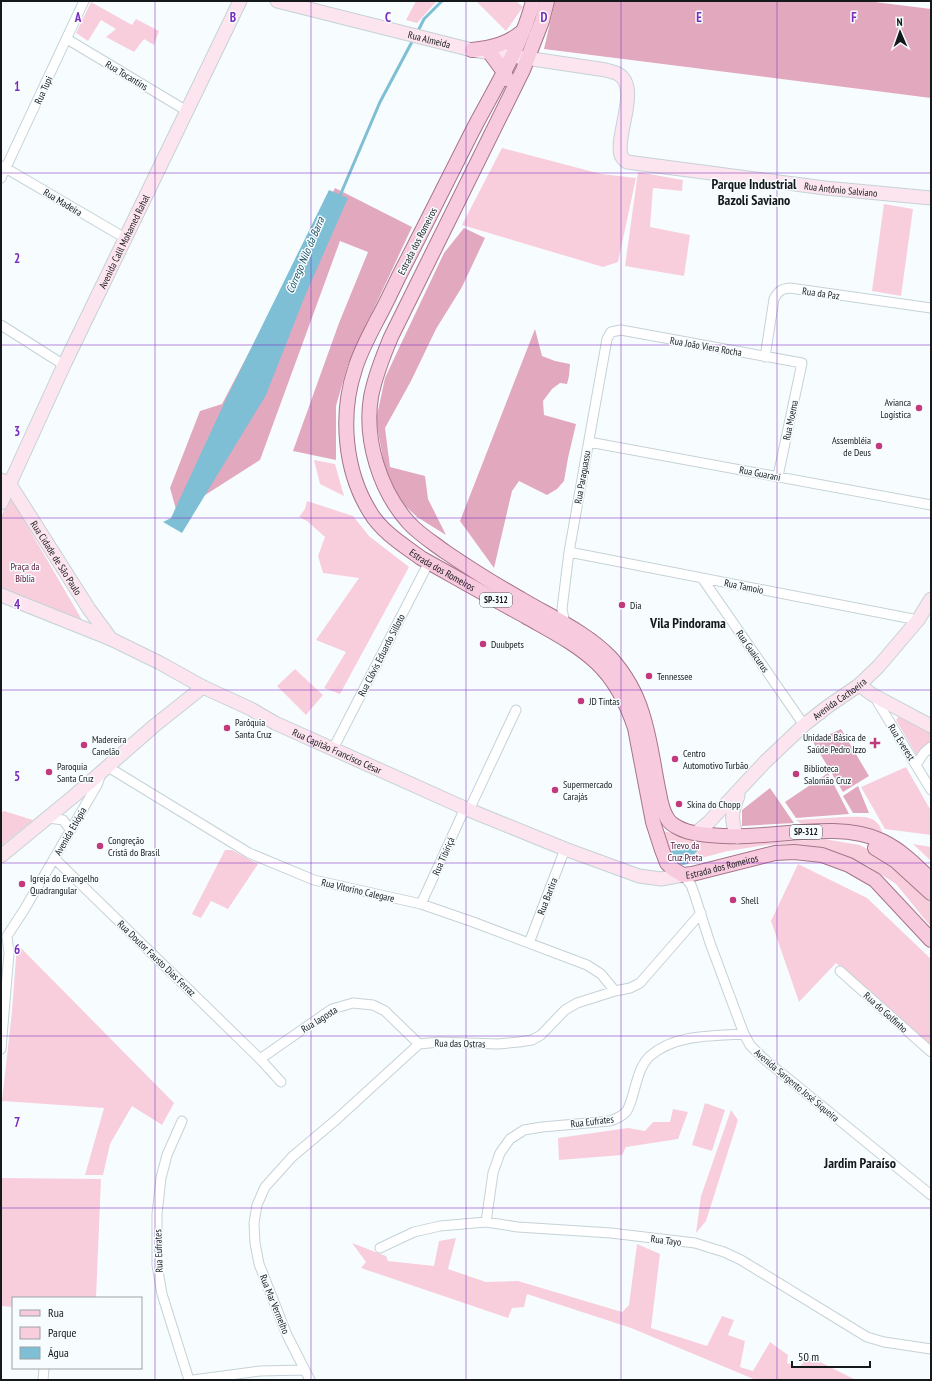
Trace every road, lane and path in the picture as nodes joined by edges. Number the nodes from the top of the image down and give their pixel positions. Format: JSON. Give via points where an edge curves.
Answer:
{"nodes":[{"id":1,"x":84,"y":1,"type":"edge"},
{"id":2,"x":240,"y":1,"type":"edge"},
{"id":3,"x":277,"y":1,"type":"edge"},
{"id":4,"x":533,"y":1,"type":"edge"},
{"id":5,"x":547,"y":1,"type":"edge"},
{"id":6,"x":523,"y":31,"type":"junction"},
{"id":7,"x":67,"y":39,"type":"junction"},
{"id":8,"x":472,"y":50,"type":"junction"},
{"id":9,"x":490,"y":53,"type":"junction"},
{"id":10,"x":511,"y":56,"type":"junction"},
{"id":11,"x":527,"y":58,"type":"junction"},
{"id":12,"x":504,"y":72,"type":"junction"},
{"id":13,"x":508,"y":101,"type":"junction"},
{"id":14,"x":187,"y":111,"type":"junction"},
{"id":15,"x":4,"y":166,"type":"edge"},
{"id":16,"x":1,"y":178,"type":"edge"},
{"id":17,"x":931,"y":198,"type":"edge"},
{"id":18,"x":125,"y":238,"type":"junction"},
{"id":19,"x":931,"y":308,"type":"edge"},
{"id":20,"x":1,"y":325,"type":"edge"},
{"id":21,"x":611,"y":332,"type":"joint"},
{"id":22,"x":765,"y":357,"type":"junction"},
{"id":23,"x":802,"y":363,"type":"joint"},
{"id":24,"x":64,"y":365,"type":"junction"},
{"id":25,"x":589,"y":442,"type":"junction"},
{"id":26,"x":778,"y":476,"type":"junction"},
{"id":27,"x":5,"y":482,"type":"edge"},
{"id":28,"x":1,"y":503,"type":"edge"},
{"id":29,"x":931,"y":505,"type":"edge"},
{"id":30,"x":569,"y":552,"type":"junction"},
{"id":31,"x":429,"y":562,"type":"junction"},
{"id":32,"x":702,"y":578,"type":"junction"},
{"id":33,"x":1,"y":595,"type":"edge"},
{"id":34,"x":931,"y":599,"type":"edge"},
{"id":35,"x":918,"y":620,"type":"junction"},
{"id":36,"x":565,"y":624,"type":"junction"},
{"id":37,"x":111,"y":639,"type":"junction"},
{"id":38,"x":859,"y":685,"type":"junction"},
{"id":39,"x":203,"y":687,"type":"junction"},
{"id":40,"x":873,"y":695,"type":"junction"},
{"id":41,"x":516,"y":710,"type":"dead end"},
{"id":42,"x":804,"y":725,"type":"junction"},
{"id":43,"x":931,"y":726,"type":"edge"},
{"id":44,"x":931,"y":747,"type":"edge"},
{"id":45,"x":333,"y":748,"type":"junction"},
{"id":46,"x":916,"y":765,"type":"junction"},
{"id":47,"x":105,"y":769,"type":"junction"},
{"id":48,"x":740,"y":790,"type":"junction"},
{"id":49,"x":931,"y":790,"type":"edge"},
{"id":50,"x":467,"y":809,"type":"junction"},
{"id":51,"x":49,"y":818,"type":"junction"},
{"id":52,"x":70,"y":829,"type":"junction"},
{"id":53,"x":837,"y":832,"type":"junction"},
{"id":54,"x":696,"y":833,"type":"junction"},
{"id":55,"x":737,"y":837,"type":"junction"},
{"id":56,"x":565,"y":848,"type":"junction"},
{"id":57,"x":1,"y":856,"type":"edge"},
{"id":58,"x":54,"y":858,"type":"junction"},
{"id":59,"x":683,"y":875,"type":"junction"},
{"id":60,"x":931,"y":880,"type":"edge"},
{"id":61,"x":931,"y":893,"type":"edge"},
{"id":62,"x":421,"y":904,"type":"junction"},
{"id":63,"x":701,"y":913,"type":"junction"},
{"id":64,"x":4,"y":935,"type":"edge"},
{"id":65,"x":931,"y":940,"type":"edge"},
{"id":66,"x":529,"y":943,"type":"junction"},
{"id":67,"x":840,"y":971,"type":"dead end"},
{"id":68,"x":615,"y":991,"type":"junction"},
{"id":69,"x":744,"y":1034,"type":"junction"},
{"id":70,"x":419,"y":1044,"type":"junction"},
{"id":71,"x":1,"y":1048,"type":"edge"},
{"id":72,"x":931,"y":1052,"type":"edge"},
{"id":73,"x":260,"y":1059,"type":"junction"},
{"id":74,"x":281,"y":1082,"type":"dead end"},
{"id":75,"x":182,"y":1121,"type":"dead end"},
{"id":76,"x":931,"y":1195,"type":"edge"},
{"id":77,"x":486,"y":1222,"type":"junction"},
{"id":78,"x":380,"y":1248,"type":"dead end"},
{"id":79,"x":931,"y":1349,"type":"edge"},
{"id":80,"x":44,"y":1369,"type":"edge"},
{"id":81,"x":304,"y":1370,"type":"junction"},
{"id":82,"x":43,"y":1380,"type":"edge"},
{"id":83,"x":189,"y":1380,"type":"edge"},
{"id":84,"x":193,"y":1380,"type":"edge"},
{"id":85,"x":310,"y":1380,"type":"edge"}],
"edges":[{"from":1,"to":7,"type":"street","name":"Rua Tupi"},
{"from":2,"to":14,"type":"street","name":"Avenida Calil Mohamed Rahal"},
{"from":3,"to":8,"type":"street","name":"Rua Almeida"},
{"from":4,"to":6,"type":"main road","name":"Estrada dos Romeiros","number":"SP-312"},
{"from":5,"to":11,"type":"main road","name":"Estrada dos Romeiros","number":"SP-312"},
{"from":6,"to":8,"type":"main road","via":[[506,43],[489,49]]},
{"from":6,"to":10,"type":"main road","name":"Estrada dos Romeiros","number":"SP-312"},
{"from":7,"to":14,"type":"street","name":"Rua Tocantins"},
{"from":7,"to":15,"type":"street","name":"Rua Tupi"},
{"from":8,"to":9,"type":"street","name":"Rua Almeida"},
{"from":9,"to":10,"type":"street","name":"Rua Almeida"},
{"from":9,"to":12,"type":"main road"},
{"from":10,"to":11,"type":"street","name":"Rua Almeida"},
{"from":10,"to":12,"type":"main road","name":"Estrada dos Romeiros","number":"SP-312"},
{"from":11,"to":13,"type":"main road","name":"Estrada dos Romeiros","number":"SP-312"},
{"from":11,"to":17,"type":"street","name":"Rua Antônio Salviano","via":[[606,70],[618,74],[624,80],[627,98],[620,148],[621,157],[627,162],[825,188]]},
{"from":12,"to":13,"type":"main road","via":[[509,88]]},
{"from":12,"to":31,"type":"main road","name":"Estrada dos Romeiros","number":"SP-312","via":[[370,335],[355,367],[350,386],[347,440],[358,489],[370,512],[386,530],[408,549]]},
{"from":13,"to":36,"type":"main road","name":"Estrada dos Romeiros","number":"SP-312","via":[[382,358],[371,398],[372,442],[385,487],[396,507],[410,523],[429,540],[477,574]]},
{"from":14,"to":18,"type":"street","name":"Avenida Calil Mohamed Rahal"},
{"from":15,"to":16,"type":"street","name":"Rua Tupi"},
{"from":15,"to":18,"type":"street","name":"Rua Madeira"},
{"from":18,"to":24,"type":"street","name":"Avenida Calil Mohamed Rahal"},
{"from":19,"to":22,"type":"street","name":"Rua da Paz","via":[[790,288],[782,289],[774,299]]},
{"from":20,"to":24,"type":"street"},
{"from":21,"to":22,"type":"street","name":"Rua João Viera Rocha","via":[[621,330]]},
{"from":21,"to":25,"type":"street","name":"Rua Paraguassu","via":[[607,339]]},
{"from":22,"to":23,"type":"street","name":"Rua João Viera Rocha"},
{"from":23,"to":26,"type":"street","name":"Rua Moema"},
{"from":24,"to":27,"type":"street","name":"Avenida Calil Mohamed Rahal"},
{"from":25,"to":26,"type":"street","name":"Rua Guarani"},
{"from":25,"to":30,"type":"street","name":"Rua Paraguassu"},
{"from":26,"to":29,"type":"street","name":"Rua Guarani"},
{"from":27,"to":28,"type":"street","name":"Avenida Calil Mohamed Rahal"},
{"from":27,"to":37,"type":"street","name":"Rua Cidade de São Paulo"},
{"from":30,"to":32,"type":"street","name":"Rua Tamoio"},
{"from":30,"to":36,"type":"street","name":"Rua Paraguassu","via":[[562,609]]},
{"from":31,"to":45,"type":"street","name":"Rua Clóvis Eduardo Silloto"},
{"from":31,"to":59,"type":"main road","name":"Estrada dos Romeiros","number":"SP-312","via":[[574,644],[605,672],[618,690],[635,728],[653,822],[662,850],[667,863]]},
{"from":32,"to":35,"type":"street","name":"Rua Tamoio"},
{"from":32,"to":42,"type":"street","name":"Rua Guaicurus"},
{"from":33,"to":37,"type":"street","name":"Rua Capitão Francisco César"},
{"from":34,"to":35,"type":"street","name":"Avenida Cachoeira"},
{"from":35,"to":38,"type":"street","name":"Avenida Cachoeira"},
{"from":36,"to":54,"type":"main road","name":"Estrada dos Romeiros","number":"SP-312","via":[[592,641],[611,659],[634,691],[642,714],[666,818],[679,828]]},
{"from":37,"to":39,"type":"street","name":"Rua Capitão Francisco César"},
{"from":38,"to":40,"type":"street"},
{"from":38,"to":42,"type":"street","name":"Avenida Cachoeira"},
{"from":39,"to":45,"type":"street","name":"Rua Capitão Francisco César"},
{"from":39,"to":47,"type":"street"},
{"from":40,"to":43,"type":"street"},
{"from":40,"to":46,"type":"street","name":"Rua Everest"},
{"from":41,"to":50,"type":"street","name":"Rua Tibiriçá"},
{"from":42,"to":48,"type":"street","name":"Avenida Cachoeira"},
{"from":44,"to":46,"type":"street"},
{"from":45,"to":50,"type":"street","name":"Rua Capitão Francisco César"},
{"from":46,"to":49,"type":"street","name":"Rua Everest"},
{"from":47,"to":51,"type":"street"},
{"from":47,"to":52,"type":"street","name":"Avenida Etiópia","via":[[98,785]]},
{"from":47,"to":62,"type":"street","name":"Rua Vitorino Calegare","via":[[249,853],[314,880]]},
{"from":48,"to":54,"type":"street","name":"Avenida Cachoeira"},
{"from":48,"to":55,"type":"street","name":"Avenida Cachoeira","via":[[732,818]]},
{"from":50,"to":56,"type":"street","name":"Rua Capitão Francisco César"},
{"from":50,"to":62,"type":"street","name":"Rua Tibiriçá"},
{"from":51,"to":52,"type":"street","via":[[63,820]]},
{"from":51,"to":57,"type":"street"},
{"from":52,"to":58,"type":"street","name":"Avenida Etiópia"},
{"from":53,"to":55,"type":"main road","name":"Estrada dos Romeiros","number":"SP-312"},
{"from":53,"to":60,"type":"main road","name":"Estrada dos Romeiros","number":"SP-312","via":[[872,836],[883,841],[900,852]]},
{"from":53,"to":61,"type":"main road","via":[[880,850]]},
{"from":54,"to":55,"type":"main road","name":"Estrada dos Romeiros","number":"SP-312"},
{"from":56,"to":59,"type":"street","name":"Rua Capitão Francisco César","via":[[639,876],[661,879]]},
{"from":56,"to":66,"type":"street","name":"Rua Bartira"},
{"from":58,"to":64,"type":"street","name":"Avenida Etiópia","via":[[24,910]]},
{"from":58,"to":73,"type":"street","name":"Rua Doutor Fausto Dias Ferraz"},
{"from":59,"to":63,"type":"street","name":"Avenida Sargento José Siqueira","via":[[691,885]]},
{"from":59,"to":65,"type":"main road","name":"Estrada dos Romeiros","number":"SP-312","via":[[775,853],[794,852],[822,856],[849,865],[875,880]]},
{"from":62,"to":66,"type":"street","name":"Rua Vitorino Calegare"},
{"from":63,"to":68,"type":"street","name":"Rua das Ostras","via":[[640,982],[630,988]]},
{"from":63,"to":69,"type":"street","name":"Avenida Sargento José Siqueira"},
{"from":64,"to":71,"type":"street","name":"Avenida Etiópia","via":[[9,953]]},
{"from":66,"to":68,"type":"street","name":"Rua Vitorino Calegare","via":[[588,965],[601,974]]},
{"from":67,"to":72,"type":"street","name":"Rua do Golfinho"},
{"from":68,"to":70,"type":"street","name":"Rua das Ostras","via":[[577,1003],[565,1010],[541,1035],[532,1040],[498,1044]]},
{"from":69,"to":76,"type":"street","name":"Avenida Sargento José Siqueira","via":[[750,1045],[763,1058]]},
{"from":69,"to":77,"type":"street","name":"Rua Eufrates","via":[[678,1040],[661,1048],[648,1057],[641,1069],[629,1108],[619,1118],[524,1130],[510,1139],[500,1153],[493,1173]]},
{"from":70,"to":73,"type":"street","name":"Rua lagosta","via":[[385,1011],[373,1005],[353,1003],[332,1009]]},
{"from":70,"to":81,"type":"street","name":"Rua Mar Vermelho","via":[[292,1157],[265,1187],[257,1205],[254,1223],[255,1243],[262,1270],[287,1335]]},
{"from":73,"to":74,"type":"street","name":"Rua Doutor Fausto Dias Ferraz"},
{"from":75,"to":83,"type":"street","name":"Rua Eufrates","via":[[167,1155],[161,1178],[157,1214],[157,1265],[162,1294]]},
{"from":77,"to":78,"type":"street","name":"Rua Tayo","via":[[440,1226],[414,1232]]},
{"from":77,"to":79,"type":"street","name":"Rua Tayo","via":[[695,1243],[741,1260],[867,1337]]},
{"from":80,"to":82,"type":"street"},
{"from":81,"to":84,"type":"street","via":[[260,1371]]},
{"from":81,"to":85,"type":"street","name":"Rua Mar Vermelho"}]}
